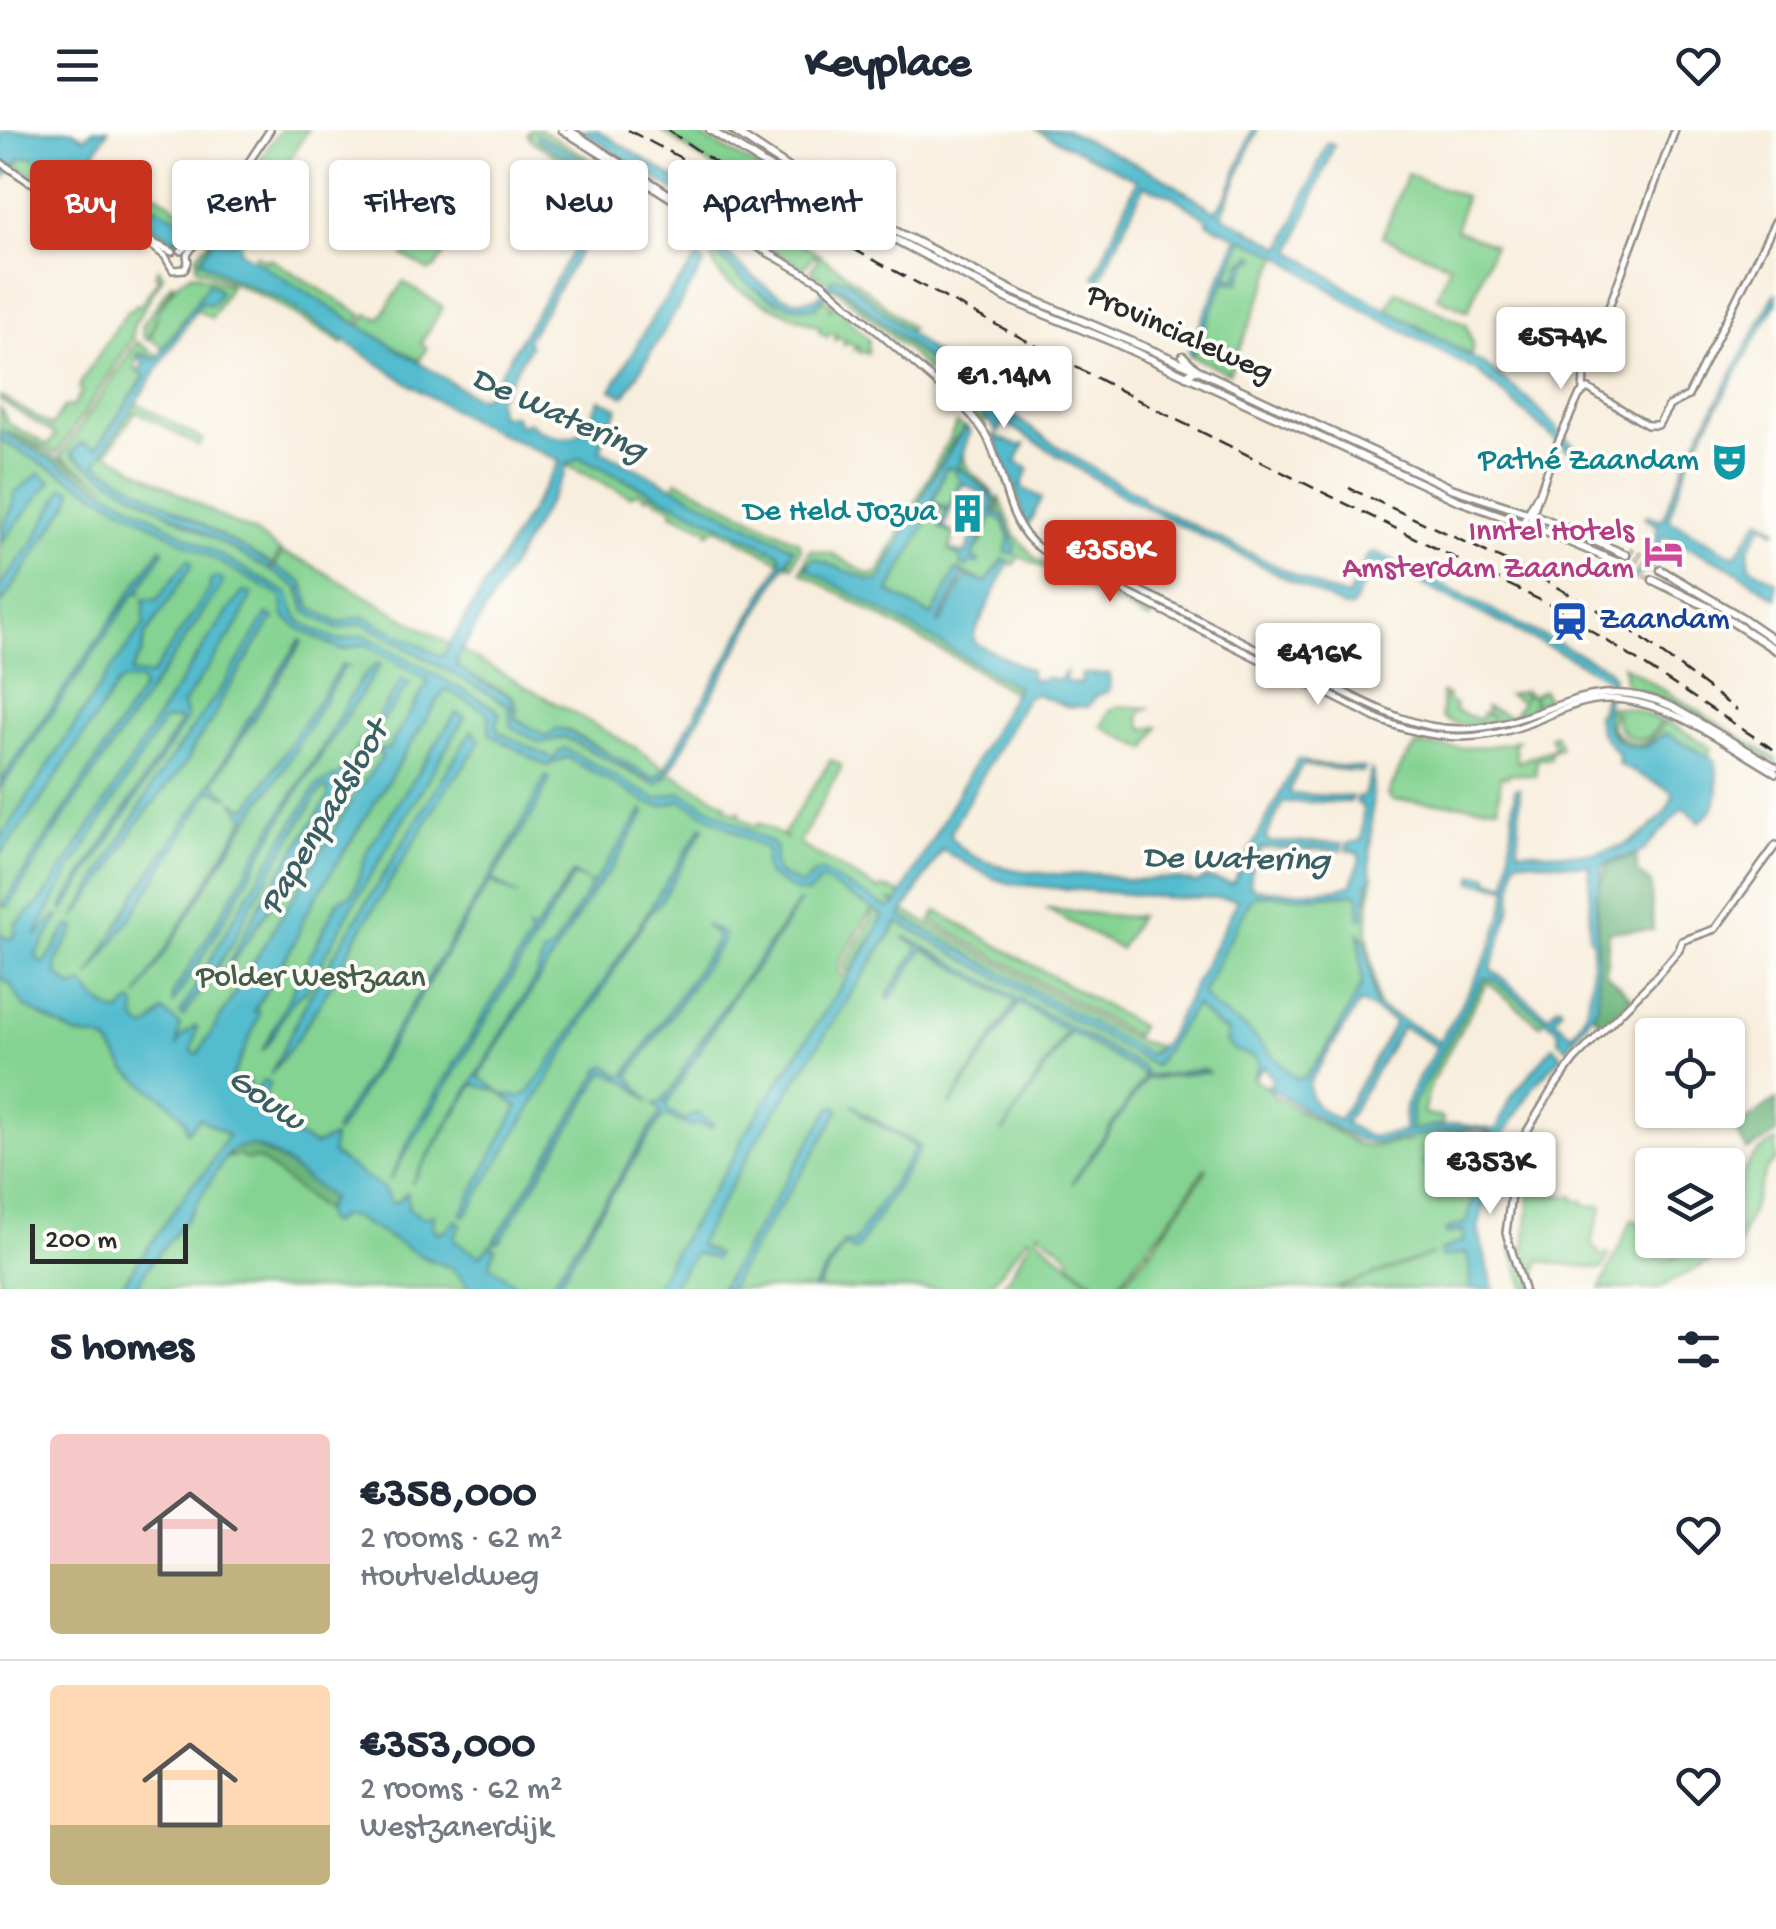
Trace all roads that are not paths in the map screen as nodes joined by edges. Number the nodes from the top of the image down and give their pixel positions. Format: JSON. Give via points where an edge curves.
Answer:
{"nodes":[{"id":1,"x":270,"y":130,"type":"edge"},
{"id":2,"x":562,"y":130,"type":"edge"},
{"id":3,"x":570,"y":130,"type":"edge"},
{"id":4,"x":710,"y":130,"type":"edge"},
{"id":5,"x":732,"y":130,"type":"edge"},
{"id":6,"x":1675,"y":130,"type":"edge"},
{"id":7,"x":762,"y":160,"type":"edge"},
{"id":8,"x":773,"y":160,"type":"edge"},
{"id":9,"x":0,"y":162,"type":"edge"},
{"id":10,"x":668,"y":193,"type":"edge"},
{"id":11,"x":668,"y":199,"type":"edge"},
{"id":12,"x":1776,"y":220,"type":"edge"},
{"id":13,"x":896,"y":232,"type":"edge"},
{"id":14,"x":896,"y":240,"type":"edge"},
{"id":15,"x":765,"y":250,"type":"edge"},
{"id":16,"x":184,"y":253,"type":"junction"},
{"id":17,"x":170,"y":256,"type":"junction"},
{"id":18,"x":1015,"y":292,"type":"junction"},
{"id":19,"x":1012,"y":300,"type":"junction"},
{"id":20,"x":1115,"y":338,"type":"junction"},
{"id":21,"x":1183,"y":356,"type":"dead end"},
{"id":22,"x":1196,"y":369,"type":"junction"},
{"id":23,"x":1186,"y":376,"type":"junction"},
{"id":24,"x":1586,"y":390,"type":"junction"},
{"id":25,"x":1320,"y":431,"type":"junction"},
{"id":26,"x":1530,"y":515,"type":"junction"},
{"id":27,"x":1525,"y":524,"type":"junction"},
{"id":28,"x":1628,"y":552,"type":"tunnel mouth"},
{"id":29,"x":1619,"y":563,"type":"tunnel mouth"},
{"id":30,"x":1661,"y":568,"type":"tunnel mouth"},
{"id":31,"x":1653,"y":580,"type":"tunnel mouth"},
{"id":32,"x":1166,"y":608,"type":"junction"},
{"id":33,"x":1764,"y":637,"type":"junction"},
{"id":34,"x":1774,"y":645,"type":"edge"},
{"id":35,"x":1602,"y":696,"type":"junction"},
{"id":36,"x":1422,"y":724,"type":"junction"},
{"id":37,"x":1416,"y":732,"type":"junction"},
{"id":38,"x":1776,"y":770,"type":"edge"},
{"id":39,"x":1776,"y":846,"type":"edge"},
{"id":40,"x":1524,"y":1289,"type":"edge"}],
"edges":[{"from":1,"to":16,"type":"street"},
{"from":2,"to":11,"type":"street"},
{"from":3,"to":10,"type":"street"},
{"from":4,"to":7,"type":"main road","name":"Provincialeweg"},
{"from":5,"to":8,"type":"main road","name":"Provincialeweg"},
{"from":6,"to":24,"type":"street","via":[[1587,370]]},
{"from":9,"to":17,"type":"street"},
{"from":12,"to":24,"type":"street","via":[[1688,396],[1670,406],[1658,426]]},
{"from":13,"to":18,"type":"main road","name":"Provincialeweg"},
{"from":14,"to":19,"type":"main road","name":"Provincialeweg"},
{"from":15,"to":32,"type":"street","via":[[835,293],[964,407],[992,448],[1020,527],[1041,550]]},
{"from":16,"to":17,"type":"street"},
{"from":16,"to":17,"type":"street","via":[[188,265],[181,271],[173,270]]},
{"from":18,"to":19,"type":"main road"},
{"from":18,"to":20,"type":"main road","name":"Provincialeweg"},
{"from":19,"to":20,"type":"main road","name":"Provincialeweg"},
{"from":20,"to":22,"type":"main road","name":"Provincialeweg"},
{"from":20,"to":23,"type":"main road","name":"Provincialeweg"},
{"from":21,"to":22,"type":"main road"},
{"from":22,"to":23,"type":"main road"},
{"from":22,"to":25,"type":"main road","name":"Provincialeweg"},
{"from":23,"to":25,"type":"main road","name":"Provincialeweg"},
{"from":24,"to":26,"type":"street","via":[[1554,449]]},
{"from":25,"to":26,"type":"main road","name":"Provincialeweg"},
{"from":25,"to":27,"type":"main road","name":"Provincialeweg","via":[[1457,500]]},
{"from":26,"to":27,"type":"street"},
{"from":26,"to":28,"type":"main road","name":"Provincialeweg"},
{"from":27,"to":29,"type":"main road","name":"Provincialeweg"},
{"from":30,"to":33,"type":"main road"},
{"from":31,"to":33,"type":"main road"},
{"from":32,"to":36,"type":"street"},
{"from":32,"to":37,"type":"street"},
{"from":33,"to":34,"type":"main road"},
{"from":35,"to":36,"type":"street","via":[[1584,695],[1490,727]]},
{"from":35,"to":37,"type":"street","via":[[1492,736]]},
{"from":35,"to":38,"type":"street","via":[[1657,707]]},
{"from":36,"to":37,"type":"street"},
{"from":39,"to":40,"type":"street","via":[[1714,929],[1682,941],[1574,1060],[1516,1151],[1506,1232]]}]}
